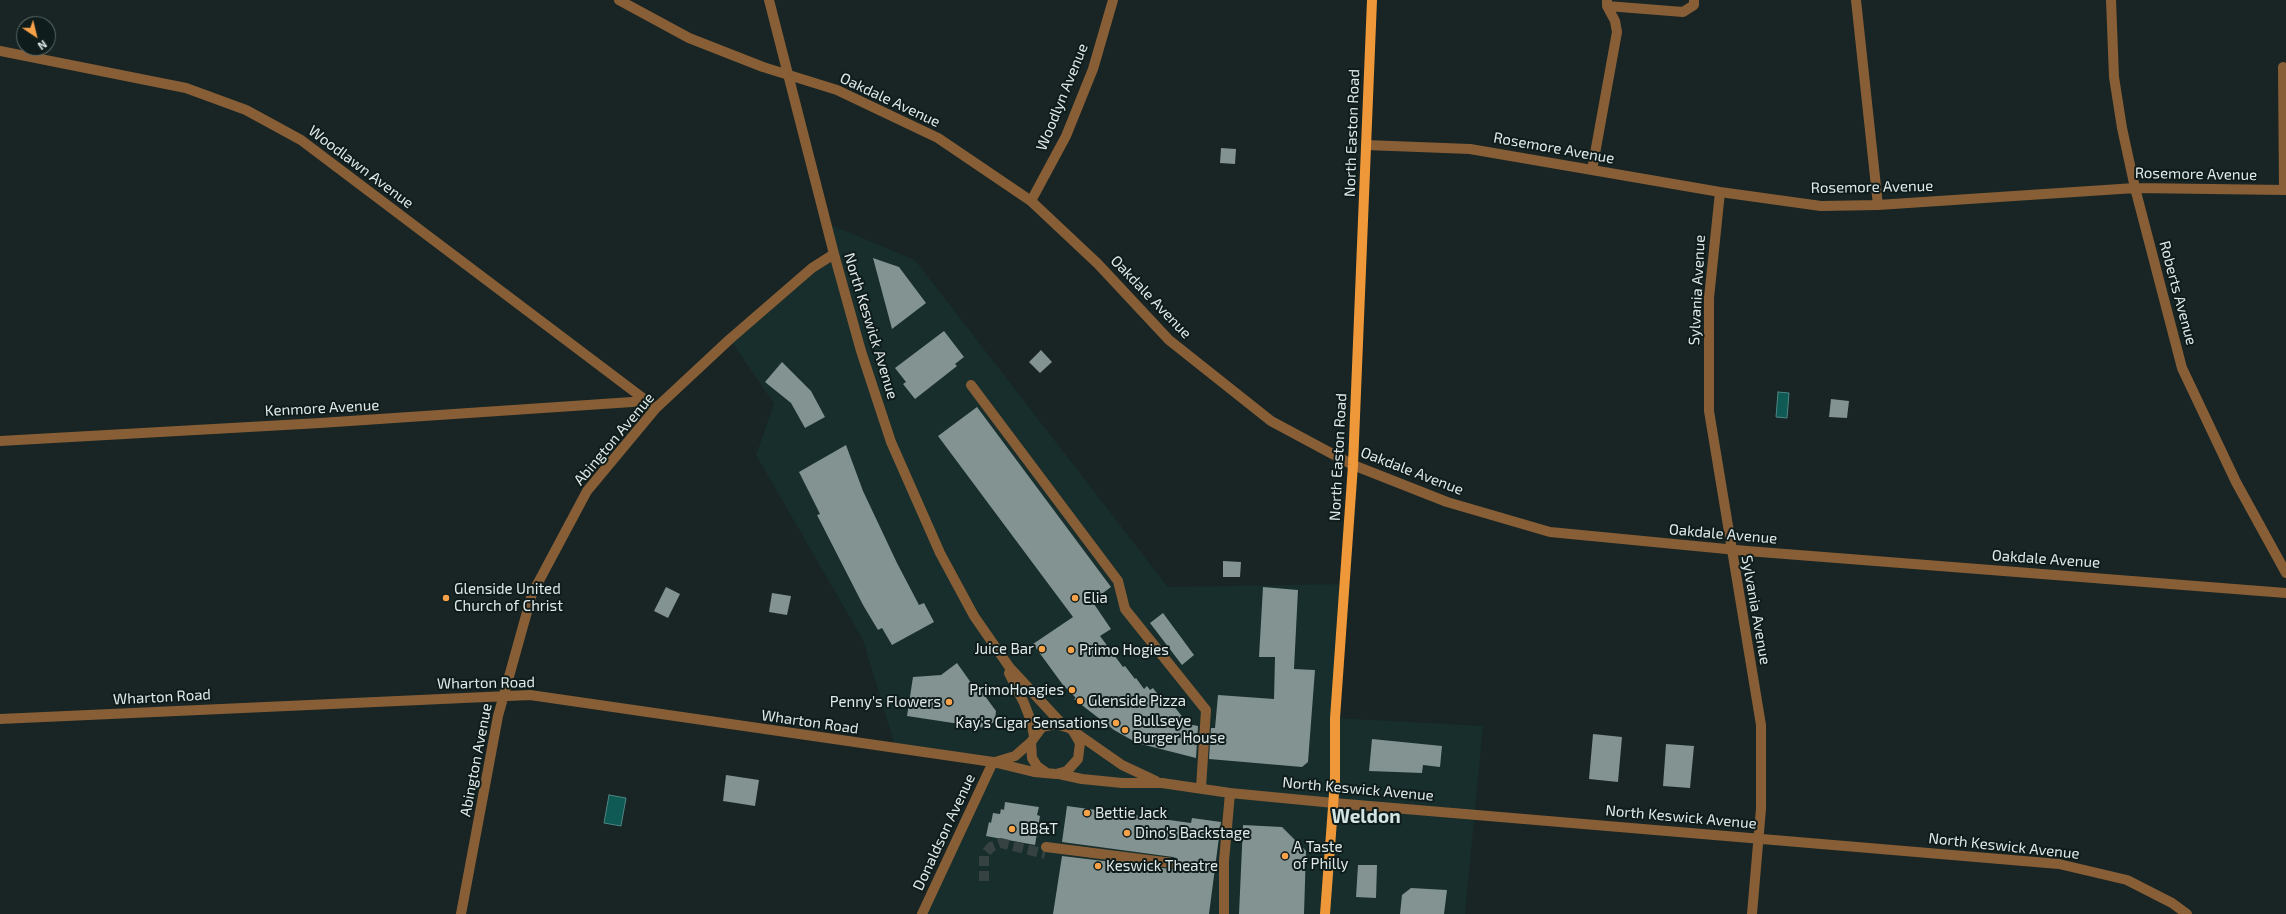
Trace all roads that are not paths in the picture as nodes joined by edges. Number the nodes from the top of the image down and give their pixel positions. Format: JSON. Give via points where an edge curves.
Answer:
{"nodes":[{"id":1,"x":619,"y":0,"type":"edge"},
{"id":2,"x":769,"y":0,"type":"edge"},
{"id":3,"x":1113,"y":0,"type":"edge"},
{"id":4,"x":1372,"y":0,"type":"edge"},
{"id":5,"x":1694,"y":0,"type":"edge"},
{"id":6,"x":1856,"y":0,"type":"edge"},
{"id":7,"x":2111,"y":0,"type":"edge"},
{"id":8,"x":1607,"y":3,"type":"edge"},
{"id":9,"x":0,"y":51,"type":"edge"},
{"id":10,"x":2283,"y":67,"type":"dead end"},
{"id":11,"x":788,"y":75,"type":"junction"},
{"id":12,"x":1366,"y":145,"type":"junction"},
{"id":13,"x":1592,"y":170,"type":"junction"},
{"id":14,"x":2135,"y":188,"type":"junction"},
{"id":15,"x":2285,"y":190,"type":"edge"},
{"id":16,"x":1720,"y":192,"type":"junction"},
{"id":17,"x":1031,"y":201,"type":"junction"},
{"id":18,"x":1878,"y":205,"type":"junction"},
{"id":19,"x":834,"y":254,"type":"junction"},
{"id":20,"x":971,"y":385,"type":"dead end"},
{"id":21,"x":646,"y":401,"type":"junction"},
{"id":22,"x":656,"y":408,"type":"junction"},
{"id":23,"x":0,"y":441,"type":"edge"},
{"id":24,"x":1353,"y":466,"type":"junction"},
{"id":25,"x":1731,"y":550,"type":"junction"},
{"id":26,"x":2286,"y":572,"type":"edge"},
{"id":27,"x":2286,"y":593,"type":"edge"},
{"id":28,"x":993,"y":643,"type":"junction"},
{"id":29,"x":504,"y":696,"type":"junction"},
{"id":30,"x":0,"y":719,"type":"edge"},
{"id":31,"x":1068,"y":728,"type":"junction"},
{"id":32,"x":1032,"y":739,"type":"junction"},
{"id":33,"x":993,"y":762,"type":"junction"},
{"id":34,"x":1055,"y":774,"type":"junction"},
{"id":35,"x":1162,"y":783,"type":"junction"},
{"id":36,"x":1201,"y":788,"type":"junction"},
{"id":37,"x":1230,"y":793,"type":"junction"},
{"id":38,"x":1334,"y":803,"type":"junction"},
{"id":39,"x":1757,"y":838,"type":"junction"},
{"id":40,"x":1046,"y":847,"type":"tunnel mouth"},
{"id":41,"x":1172,"y":863,"type":"dead end"},
{"id":42,"x":461,"y":914,"type":"edge"},
{"id":43,"x":922,"y":914,"type":"edge"},
{"id":44,"x":1224,"y":914,"type":"edge"},
{"id":45,"x":1326,"y":914,"type":"edge"},
{"id":46,"x":1752,"y":914,"type":"edge"},
{"id":47,"x":2187,"y":914,"type":"edge"}],
"edges":[{"from":1,"to":11,"type":"street","name":"Oakdale Avenue","via":[[689,38]]},
{"from":2,"to":11,"type":"street","name":"North Keswick Avenue"},
{"from":3,"to":17,"type":"street","name":"Woodlyn Avenue","via":[[1093,70],[1066,136]]},
{"from":4,"to":12,"type":"main road","name":"North Easton Road"},
{"from":5,"to":8,"type":"street","via":[[1694,5],[1683,12]]},
{"from":6,"to":18,"type":"street"},
{"from":7,"to":14,"type":"street","name":"Roberts Avenue","via":[[2114,77]]},
{"from":8,"to":13,"type":"street","via":[[1617,32]]},
{"from":9,"to":21,"type":"street","name":"Woodlawn Avenue","via":[[186,88],[246,110],[301,140]]},
{"from":10,"to":15,"type":"street"},
{"from":11,"to":17,"type":"street","name":"Oakdale Avenue","via":[[837,90],[938,138]]},
{"from":11,"to":19,"type":"street","name":"North Keswick Avenue"},
{"from":12,"to":13,"type":"street","name":"Rosemore Avenue","via":[[1470,149]]},
{"from":12,"to":24,"type":"main road","name":"North Easton Road"},
{"from":13,"to":16,"type":"street","name":"Rosemore Avenue"},
{"from":14,"to":15,"type":"street","name":"Rosemore Avenue"},
{"from":14,"to":18,"type":"street","name":"Rosemore Avenue"},
{"from":14,"to":26,"type":"street","name":"Roberts Avenue","via":[[2182,368],[2236,482]]},
{"from":16,"to":18,"type":"street","name":"Rosemore Avenue","via":[[1821,206]]},
{"from":16,"to":25,"type":"street","name":"Sylvania Avenue","via":[[1709,298],[1709,411]]},
{"from":17,"to":24,"type":"street","name":"Oakdale Avenue","via":[[1098,264],[1169,340],[1271,421]]},
{"from":19,"to":22,"type":"street","name":"Abington Avenue","via":[[812,268]]},
{"from":19,"to":28,"type":"street","name":"North Keswick Avenue","via":[[861,351],[891,442],[912,494],[974,616]]},
{"from":20,"to":36,"type":"street","via":[[1118,581],[1125,609],[1206,710]]},
{"from":21,"to":22,"type":"street","name":"Woodlawn Avenue"},
{"from":21,"to":23,"type":"street","name":"Kenmore Avenue"},
{"from":22,"to":29,"type":"street","name":"Abington Avenue","via":[[587,491],[532,594]]},
{"from":24,"to":25,"type":"street","name":"Oakdale Avenue","via":[[1447,502],[1550,532]]},
{"from":24,"to":38,"type":"main road","name":"North Easton Road","via":[[1335,718]]},
{"from":25,"to":27,"type":"street","name":"Oakdale Avenue"},
{"from":25,"to":39,"type":"street","name":"Sylvania Avenue","via":[[1760,725],[1761,808]]},
{"from":28,"to":31,"type":"street","name":"North Keswick Avenue","via":[[1010,668]]},
{"from":28,"to":32,"type":"street","name":"North Keswick Avenue","via":[[1024,702],[1031,721]]},
{"from":29,"to":30,"type":"street","name":"Wharton Road"},
{"from":29,"to":33,"type":"street","name":"Wharton Road","via":[[530,696]]},
{"from":29,"to":42,"type":"street","name":"Abington Avenue","via":[[498,716]]},
{"from":31,"to":32,"type":"street","name":"Wharton Road","via":[[1045,726]]},
{"from":31,"to":34,"type":"street","via":[[1080,742],[1078,760],[1071,768]]},
{"from":31,"to":35,"type":"street","name":"North Keswick Avenue","via":[[1122,765]]},
{"from":32,"to":33,"type":"street","name":"Wharton Road","via":[[1015,756]]},
{"from":32,"to":34,"type":"street","name":"North Keswick Avenue","via":[[1030,751],[1034,762],[1040,769]]},
{"from":33,"to":34,"type":"street","name":"Wharton Road","via":[[1028,771]]},
{"from":33,"to":43,"type":"street","name":"Donaldson Avenue"},
{"from":34,"to":35,"type":"street","name":"North Keswick Avenue","via":[[1122,783]]},
{"from":35,"to":36,"type":"street","name":"North Keswick Avenue"},
{"from":36,"to":37,"type":"street","name":"North Keswick Avenue"},
{"from":37,"to":38,"type":"street","name":"North Keswick Avenue"},
{"from":37,"to":44,"type":"street","via":[[1224,861]]},
{"from":38,"to":39,"type":"street","name":"North Keswick Avenue"},
{"from":38,"to":45,"type":"main road","name":"North Easton Road"},
{"from":39,"to":46,"type":"street","name":"Sylvania Avenue"},
{"from":39,"to":47,"type":"street","name":"North Keswick Avenue","via":[[2059,864],[2127,880],[2172,903]]},
{"from":40,"to":41,"type":"street"}]}
